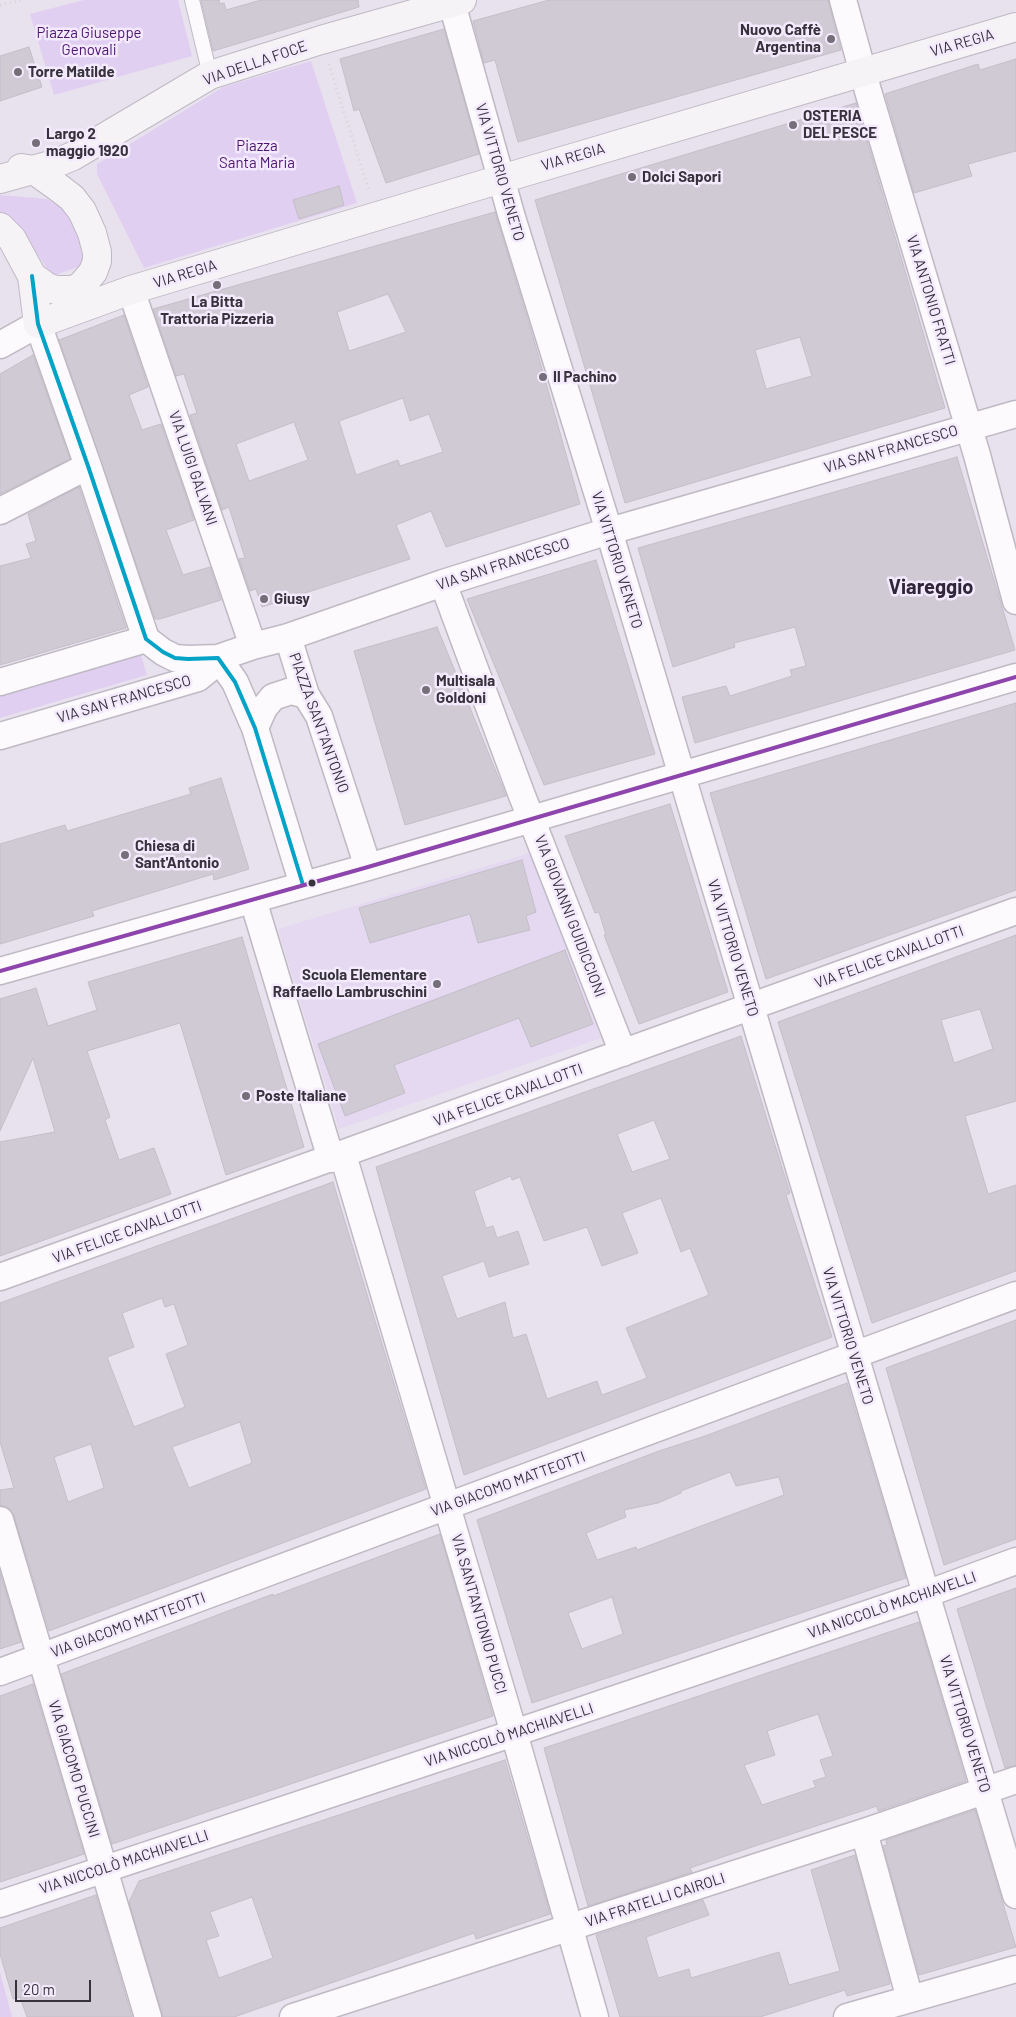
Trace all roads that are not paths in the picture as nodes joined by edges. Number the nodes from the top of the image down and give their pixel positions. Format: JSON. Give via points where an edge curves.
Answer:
{"nodes":[{"id":1,"x":192,"y":0,"type":"edge"},
{"id":2,"x":843,"y":0,"type":"edge"},
{"id":3,"x":455,"y":1,"type":"edge"},
{"id":4,"x":1016,"y":27,"type":"edge"},
{"id":5,"x":863,"y":72,"type":"junction"},
{"id":6,"x":210,"y":75,"type":"junction"},
{"id":7,"x":0,"y":163,"type":"edge"},
{"id":8,"x":34,"y":170,"type":"junction"},
{"id":9,"x":0,"y":179,"type":"edge"},
{"id":10,"x":501,"y":179,"type":"junction"},
{"id":11,"x":0,"y":227,"type":"edge"},
{"id":12,"x":32,"y":276,"type":"junction"},
{"id":13,"x":74,"y":290,"type":"junction"},
{"id":14,"x":131,"y":290,"type":"junction"},
{"id":15,"x":38,"y":324,"type":"junction"},
{"id":16,"x":0,"y":345,"type":"edge"},
{"id":17,"x":1016,"y":414,"type":"edge"},
{"id":18,"x":968,"y":427,"type":"junction"},
{"id":19,"x":88,"y":466,"type":"junction"},
{"id":20,"x":0,"y":511,"type":"edge"},
{"id":21,"x":609,"y":531,"type":"junction"},
{"id":22,"x":443,"y":583,"type":"junction"},
{"id":23,"x":1016,"y":601,"type":"edge"},
{"id":24,"x":288,"y":637,"type":"junction"},
{"id":25,"x":146,"y":639,"type":"junction"},
{"id":26,"x":253,"y":646,"type":"junction"},
{"id":27,"x":218,"y":658,"type":"junction"},
{"id":28,"x":1016,"y":677,"type":"edge"},
{"id":29,"x":0,"y":682,"type":"edge"},
{"id":30,"x":306,"y":695,"type":"junction"},
{"id":31,"x":255,"y":728,"type":"junction"},
{"id":32,"x":0,"y":736,"type":"edge"},
{"id":33,"x":681,"y":775,"type":"junction"},
{"id":34,"x":532,"y":818,"type":"junction"},
{"id":35,"x":368,"y":867,"type":"junction"},
{"id":36,"x":302,"y":885,"type":"junction"},
{"id":37,"x":253,"y":900,"type":"junction"},
{"id":38,"x":1016,"y":911,"type":"edge"},
{"id":39,"x":0,"y":971,"type":"edge"},
{"id":40,"x":750,"y":1006,"type":"junction"},
{"id":41,"x":624,"y":1053,"type":"junction"},
{"id":42,"x":337,"y":1157,"type":"junction"},
{"id":43,"x":0,"y":1277,"type":"edge"},
{"id":44,"x":1016,"y":1295,"type":"edge"},
{"id":45,"x":853,"y":1354,"type":"junction"},
{"id":46,"x":447,"y":1507,"type":"junction"},
{"id":47,"x":0,"y":1520,"type":"edge"},
{"id":48,"x":1016,"y":1561,"type":"edge"},
{"id":49,"x":926,"y":1594,"type":"junction"},
{"id":50,"x":40,"y":1657,"type":"junction"},
{"id":51,"x":0,"y":1672,"type":"edge"},
{"id":52,"x":514,"y":1733,"type":"junction"},
{"id":53,"x":1016,"y":1780,"type":"edge"},
{"id":54,"x":985,"y":1791,"type":"junction"},
{"id":55,"x":864,"y":1832,"type":"junction"},
{"id":56,"x":105,"y":1869,"type":"junction"},
{"id":57,"x":1016,"y":1895,"type":"edge"},
{"id":58,"x":0,"y":1904,"type":"edge"},
{"id":59,"x":570,"y":1928,"type":"junction"},
{"id":60,"x":1016,"y":1969,"type":"edge"},
{"id":61,"x":910,"y":1999,"type":"junction"},
{"id":62,"x":148,"y":2017,"type":"edge"},
{"id":63,"x":293,"y":2017,"type":"edge"},
{"id":64,"x":595,"y":2017,"type":"edge"},
{"id":65,"x":847,"y":2017,"type":"edge"}],
"edges":[{"from":1,"to":6,"type":"lane"},
{"from":2,"to":5,"type":"street","name":"VIA ANTONIO FRATTI"},
{"from":3,"to":6,"type":"street","name":"VIA DELLA FOCE"},
{"from":3,"to":10,"type":"street","name":"VIA VITTORIO VENETO"},
{"from":4,"to":5,"type":"street","name":"VIA REGIA"},
{"from":5,"to":10,"type":"street","name":"VIA REGIA"},
{"from":5,"to":18,"type":"street","name":"VIA ANTONIO FRATTI"},
{"from":6,"to":8,"type":"street","name":"VIA DELLA FOCE","via":[[95,144]]},
{"from":7,"to":8,"type":"street"},
{"from":8,"to":9,"type":"street","name":"VIA DELLA FOCE"},
{"from":8,"to":13,"type":"street","via":[[72,198],[92,233],[97,252],[96,265],[88,279]]},
{"from":10,"to":14,"type":"street","name":"VIA REGIA"},
{"from":10,"to":21,"type":"street","name":"VIA VITTORIO VENETO"},
{"from":11,"to":12,"type":"street","via":[[12,238]]},
{"from":12,"to":13,"type":"street","via":[[46,288]]},
{"from":12,"to":15,"type":"street"},
{"from":13,"to":14,"type":"street","name":"VIA REGIA"},
{"from":14,"to":15,"type":"street","name":"VIA REGIA"},
{"from":14,"to":26,"type":"street","name":"VIA LUIGI GALVANI"},
{"from":15,"to":16,"type":"street","name":"VIA REGIA"},
{"from":15,"to":19,"type":"street"},
{"from":17,"to":18,"type":"street","name":"VIA SAN FRANCESCO"},
{"from":18,"to":21,"type":"street","name":"VIA SAN FRANCESCO"},
{"from":18,"to":23,"type":"street","name":"VIA ANTONIO FRATTI"},
{"from":19,"to":20,"type":"street"},
{"from":19,"to":25,"type":"street"},
{"from":21,"to":22,"type":"street","name":"VIA SAN FRANCESCO"},
{"from":21,"to":33,"type":"street","name":"VIA VITTORIO VENETO"},
{"from":22,"to":24,"type":"street","name":"VIA SAN FRANCESCO"},
{"from":22,"to":34,"type":"street","name":"VIA GIOVANNI GUIDICCIONI"},
{"from":24,"to":26,"type":"street","name":"VIA SAN FRANCESCO"},
{"from":24,"to":30,"type":"street","name":"PIAZZA SANT'ANTONIO"},
{"from":25,"to":27,"type":"street","via":[[175,658]]},
{"from":25,"to":29,"type":"street"},
{"from":26,"to":27,"type":"street","name":"VIA SAN FRANCESCO"},
{"from":27,"to":31,"type":"street","via":[[239,690]]},
{"from":27,"to":32,"type":"street","name":"VIA SAN FRANCESCO","via":[[198,678]]},
{"from":28,"to":33,"type":"street"},
{"from":30,"to":31,"type":"street","via":[[291,691],[273,697]]},
{"from":30,"to":35,"type":"street","name":"PIAZZA SANT'ANTONIO","via":[[319,716]]},
{"from":31,"to":36,"type":"street"},
{"from":33,"to":34,"type":"street"},
{"from":33,"to":40,"type":"street","name":"VIA VITTORIO VENETO"},
{"from":34,"to":35,"type":"street"},
{"from":34,"to":41,"type":"street","name":"VIA GIOVANNI GUIDICCIONI"},
{"from":35,"to":36,"type":"street"},
{"from":36,"to":37,"type":"street"},
{"from":37,"to":39,"type":"street"},
{"from":37,"to":42,"type":"street","name":"VIA SANT'ANTONIO PUCCI"},
{"from":38,"to":40,"type":"street","name":"VIA FELICE CAVALLOTTI"},
{"from":40,"to":41,"type":"street","name":"VIA FELICE CAVALLOTTI"},
{"from":40,"to":45,"type":"street","name":"VIA VITTORIO VENETO"},
{"from":41,"to":42,"type":"street","name":"VIA FELICE CAVALLOTTI"},
{"from":42,"to":43,"type":"street","name":"VIA FELICE CAVALLOTTI"},
{"from":42,"to":46,"type":"street","name":"VIA SANT'ANTONIO PUCCI"},
{"from":44,"to":45,"type":"street","name":"VIA GIACOMO MATTEOTTI"},
{"from":45,"to":46,"type":"street","name":"VIA GIACOMO MATTEOTTI"},
{"from":45,"to":49,"type":"street","name":"VIA VITTORIO VENETO"},
{"from":46,"to":50,"type":"street","name":"VIA GIACOMO MATTEOTTI"},
{"from":46,"to":52,"type":"street","name":"VIA SANT'ANTONIO PUCCI"},
{"from":47,"to":50,"type":"street","name":"VIA GIACOMO PUCCINI"},
{"from":48,"to":49,"type":"street","name":"VIA NICCOLÒ MACHIAVELLI"},
{"from":49,"to":52,"type":"street","name":"VIA NICCOLÒ MACHIAVELLI"},
{"from":49,"to":54,"type":"street","name":"VIA VITTORIO VENETO"},
{"from":50,"to":51,"type":"street","name":"VIA GIACOMO MATTEOTTI"},
{"from":50,"to":56,"type":"street","name":"VIA GIACOMO PUCCINI"},
{"from":52,"to":56,"type":"street","name":"VIA NICCOLÒ MACHIAVELLI"},
{"from":52,"to":59,"type":"street","name":"VIA SANT'ANTONIO PUCCI"},
{"from":53,"to":54,"type":"street","name":"VIA FRATELLI CAIROLI"},
{"from":54,"to":55,"type":"street","name":"VIA FRATELLI CAIROLI"},
{"from":54,"to":57,"type":"street","name":"VIA VITTORIO VENETO"},
{"from":55,"to":59,"type":"street","name":"VIA FRATELLI CAIROLI"},
{"from":55,"to":61,"type":"street"},
{"from":56,"to":58,"type":"street","name":"VIA NICCOLÒ MACHIAVELLI"},
{"from":56,"to":62,"type":"street","name":"VIA GIACOMO PUCCINI"},
{"from":59,"to":63,"type":"street","name":"VIA FRATELLI CAIROLI"},
{"from":59,"to":64,"type":"street","name":"VIA SANT'ANTONIO PUCCI"},
{"from":60,"to":61,"type":"street"},
{"from":61,"to":65,"type":"street"}]}
